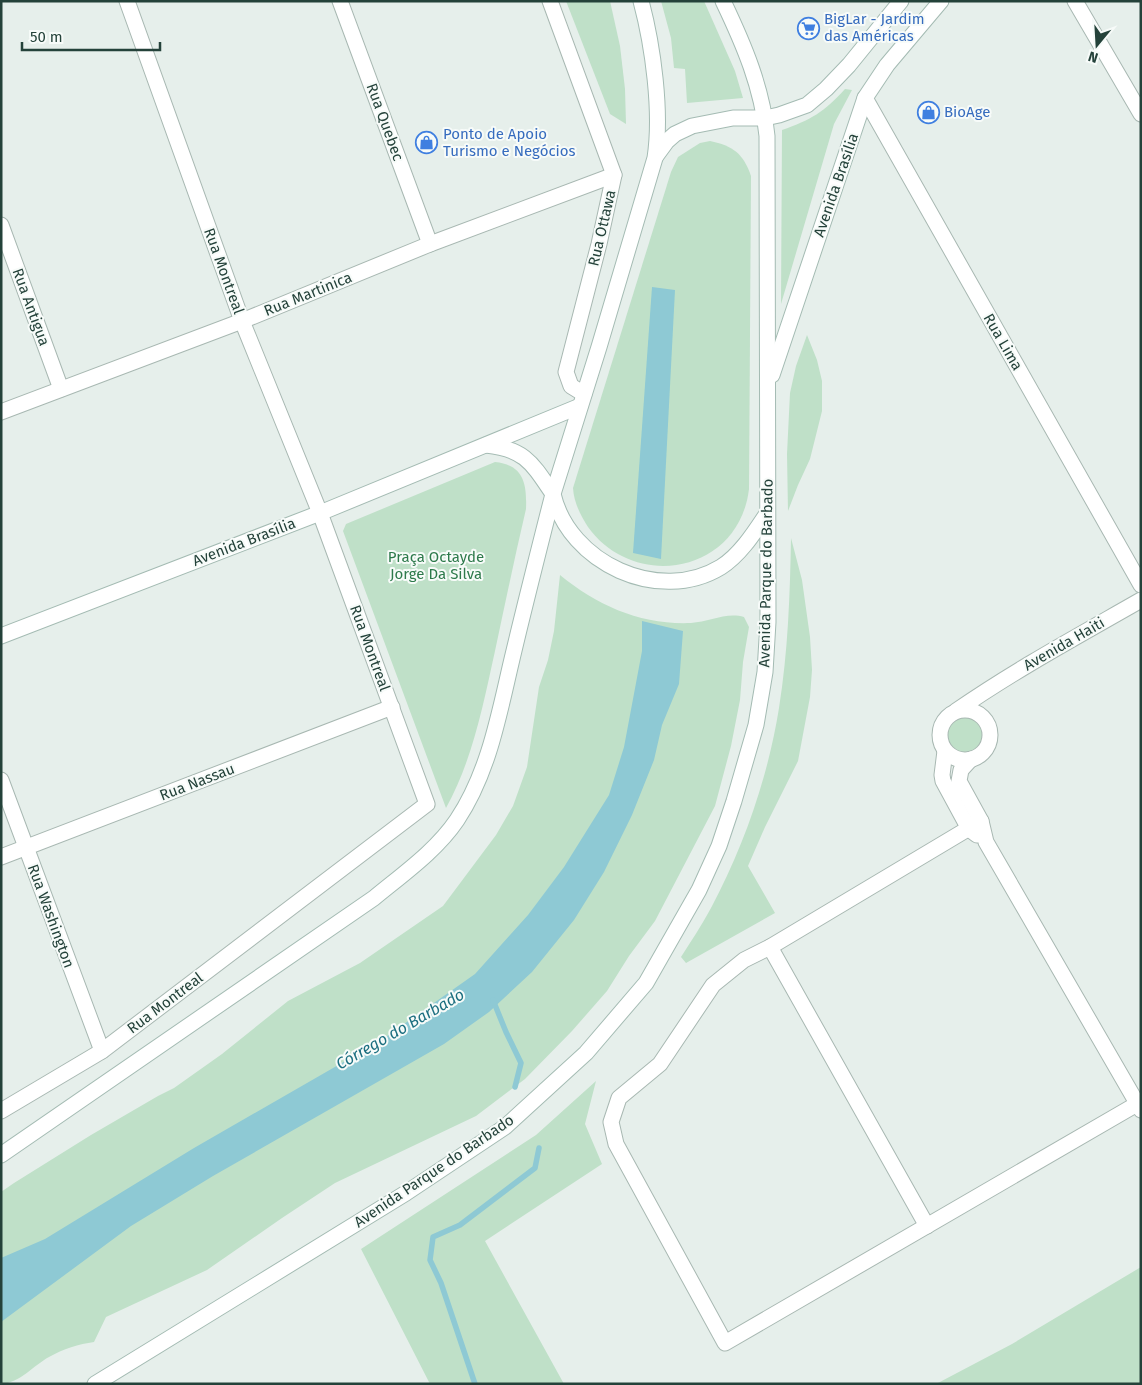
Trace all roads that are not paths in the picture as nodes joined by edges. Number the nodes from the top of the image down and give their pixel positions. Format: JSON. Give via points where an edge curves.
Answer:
{"nodes":[{"id":1,"x":127,"y":1,"type":"edge"},
{"id":2,"x":340,"y":1,"type":"edge"},
{"id":3,"x":550,"y":1,"type":"edge"},
{"id":4,"x":640,"y":1,"type":"edge"},
{"id":5,"x":723,"y":1,"type":"edge"},
{"id":6,"x":901,"y":1,"type":"edge"},
{"id":7,"x":941,"y":1,"type":"edge"},
{"id":8,"x":1075,"y":1,"type":"edge"},
{"id":9,"x":865,"y":98,"type":"junction"},
{"id":10,"x":1141,"y":114,"type":"edge"},
{"id":11,"x":765,"y":118,"type":"junction"},
{"id":12,"x":655,"y":158,"type":"junction"},
{"id":13,"x":614,"y":175,"type":"junction"},
{"id":14,"x":1,"y":225,"type":"edge"},
{"id":15,"x":430,"y":244,"type":"junction"},
{"id":16,"x":242,"y":321,"type":"junction"},
{"id":17,"x":768,"y":388,"type":"junction"},
{"id":18,"x":61,"y":389,"type":"junction"},
{"id":19,"x":582,"y":400,"type":"junction"},
{"id":20,"x":1,"y":412,"type":"edge"},
{"id":21,"x":486,"y":445,"type":"junction"},
{"id":22,"x":553,"y":494,"type":"junction"},
{"id":23,"x":320,"y":513,"type":"junction"},
{"id":24,"x":766,"y":515,"type":"junction"},
{"id":25,"x":1141,"y":586,"type":"edge"},
{"id":26,"x":1141,"y":600,"type":"edge"},
{"id":27,"x":1,"y":636,"type":"edge"},
{"id":28,"x":988,"y":689,"type":"junction"},
{"id":29,"x":392,"y":707,"type":"junction"},
{"id":30,"x":956,"y":712,"type":"junction"},
{"id":31,"x":983,"y":719,"type":"junction"},
{"id":32,"x":945,"y":751,"type":"junction"},
{"id":33,"x":971,"y":759,"type":"junction"},
{"id":34,"x":1,"y":780,"type":"edge"},
{"id":35,"x":975,"y":825,"type":"junction"},
{"id":36,"x":26,"y":847,"type":"junction"},
{"id":37,"x":1,"y":857,"type":"edge"},
{"id":38,"x":770,"y":947,"type":"junction"},
{"id":39,"x":102,"y":1051,"type":"junction"},
{"id":40,"x":1139,"y":1107,"type":"edge"},
{"id":41,"x":1,"y":1111,"type":"edge"},
{"id":42,"x":1,"y":1155,"type":"edge"},
{"id":43,"x":927,"y":1226,"type":"junction"},
{"id":44,"x":95,"y":1384,"type":"edge"}],
"edges":[{"from":1,"to":16,"type":"street","name":"Rua Montreal"},
{"from":2,"to":15,"type":"street","name":"Rua Quebec"},
{"from":3,"to":13,"type":"street","name":"Rua Ottawa"},
{"from":4,"to":12,"type":"street","via":[[655,80],[658,129]]},
{"from":5,"to":11,"type":"street","name":"Avenida Parque do Barbado","via":[[755,76]]},
{"from":6,"to":11,"type":"street","via":[[849,65],[820,94],[807,104]]},
{"from":7,"to":9,"type":"street","name":"Avenida Brasília"},
{"from":8,"to":10,"type":"street"},
{"from":9,"to":17,"type":"street","name":"Avenida Brasília"},
{"from":9,"to":25,"type":"street","name":"Rua Lima"},
{"from":11,"to":12,"type":"street","via":[[733,118],[692,126],[675,134]]},
{"from":11,"to":17,"type":"street","name":"Avenida Parque do Barbado"},
{"from":12,"to":19,"type":"street"},
{"from":13,"to":15,"type":"street","name":"Rua Martinica"},
{"from":13,"to":19,"type":"street","name":"Rua Ottawa","via":[[566,372],[571,386]]},
{"from":14,"to":18,"type":"street","name":"Rua Antigua"},
{"from":15,"to":16,"type":"street","name":"Rua Martinica"},
{"from":16,"to":18,"type":"street","name":"Rua Martinica"},
{"from":16,"to":23,"type":"street","name":"Rua Montreal"},
{"from":17,"to":24,"type":"street","name":"Avenida Parque do Barbado"},
{"from":18,"to":20,"type":"street","name":"Rua Martinica"},
{"from":19,"to":21,"type":"street","name":"Avenida Brasília"},
{"from":19,"to":22,"type":"street"},
{"from":21,"to":22,"type":"street","via":[[520,454]]},
{"from":21,"to":23,"type":"street","name":"Avenida Brasília"},
{"from":22,"to":24,"type":"street","via":[[560,516],[582,545],[605,565],[656,581],[681,581],[722,566],[752,536]]},
{"from":22,"to":42,"type":"street","via":[[491,746],[475,789],[456,821],[425,855],[374,898]]},
{"from":23,"to":27,"type":"street","name":"Avenida Brasília"},
{"from":23,"to":29,"type":"street","name":"Rua Montreal"},
{"from":24,"to":44,"type":"street","name":"Avenida Parque do Barbado","via":[[767,638],[756,725],[719,846],[699,890],[646,984],[586,1053],[505,1127],[406,1193]]},
{"from":26,"to":28,"type":"street","name":"Avenida Haiti"},
{"from":28,"to":30,"type":"street","name":"Avenida Haiti"},
{"from":28,"to":31,"type":"street","via":[[983,699]]},
{"from":29,"to":36,"type":"street","name":"Rua Nassau"},
{"from":29,"to":39,"type":"street","name":"Rua Montreal","via":[[427,804]]},
{"from":30,"to":31,"type":"street","via":[[971,711]]},
{"from":30,"to":32,"type":"street","name":"Avenida Haiti","via":[[949,715],[940,728]]},
{"from":31,"to":33,"type":"street","via":[[989,732],[987,746]]},
{"from":32,"to":33,"type":"street","via":[[957,759]]},
{"from":32,"to":35,"type":"street","name":"Avenida Haiti","via":[[943,781]]},
{"from":33,"to":35,"type":"street","via":[[961,770],[958,781]]},
{"from":34,"to":36,"type":"street","name":"Rua Washington"},
{"from":35,"to":38,"type":"street"},
{"from":35,"to":40,"type":"street"},
{"from":36,"to":37,"type":"street","name":"Rua Nassau"},
{"from":36,"to":39,"type":"street","name":"Rua Washington"},
{"from":38,"to":43,"type":"street"},
{"from":38,"to":43,"type":"street","via":[[744,960],[713,985],[660,1064],[619,1098],[611,1122],[616,1144],[725,1343]]},
{"from":39,"to":41,"type":"street","name":"Rua Montreal"},
{"from":40,"to":43,"type":"street"}]}
